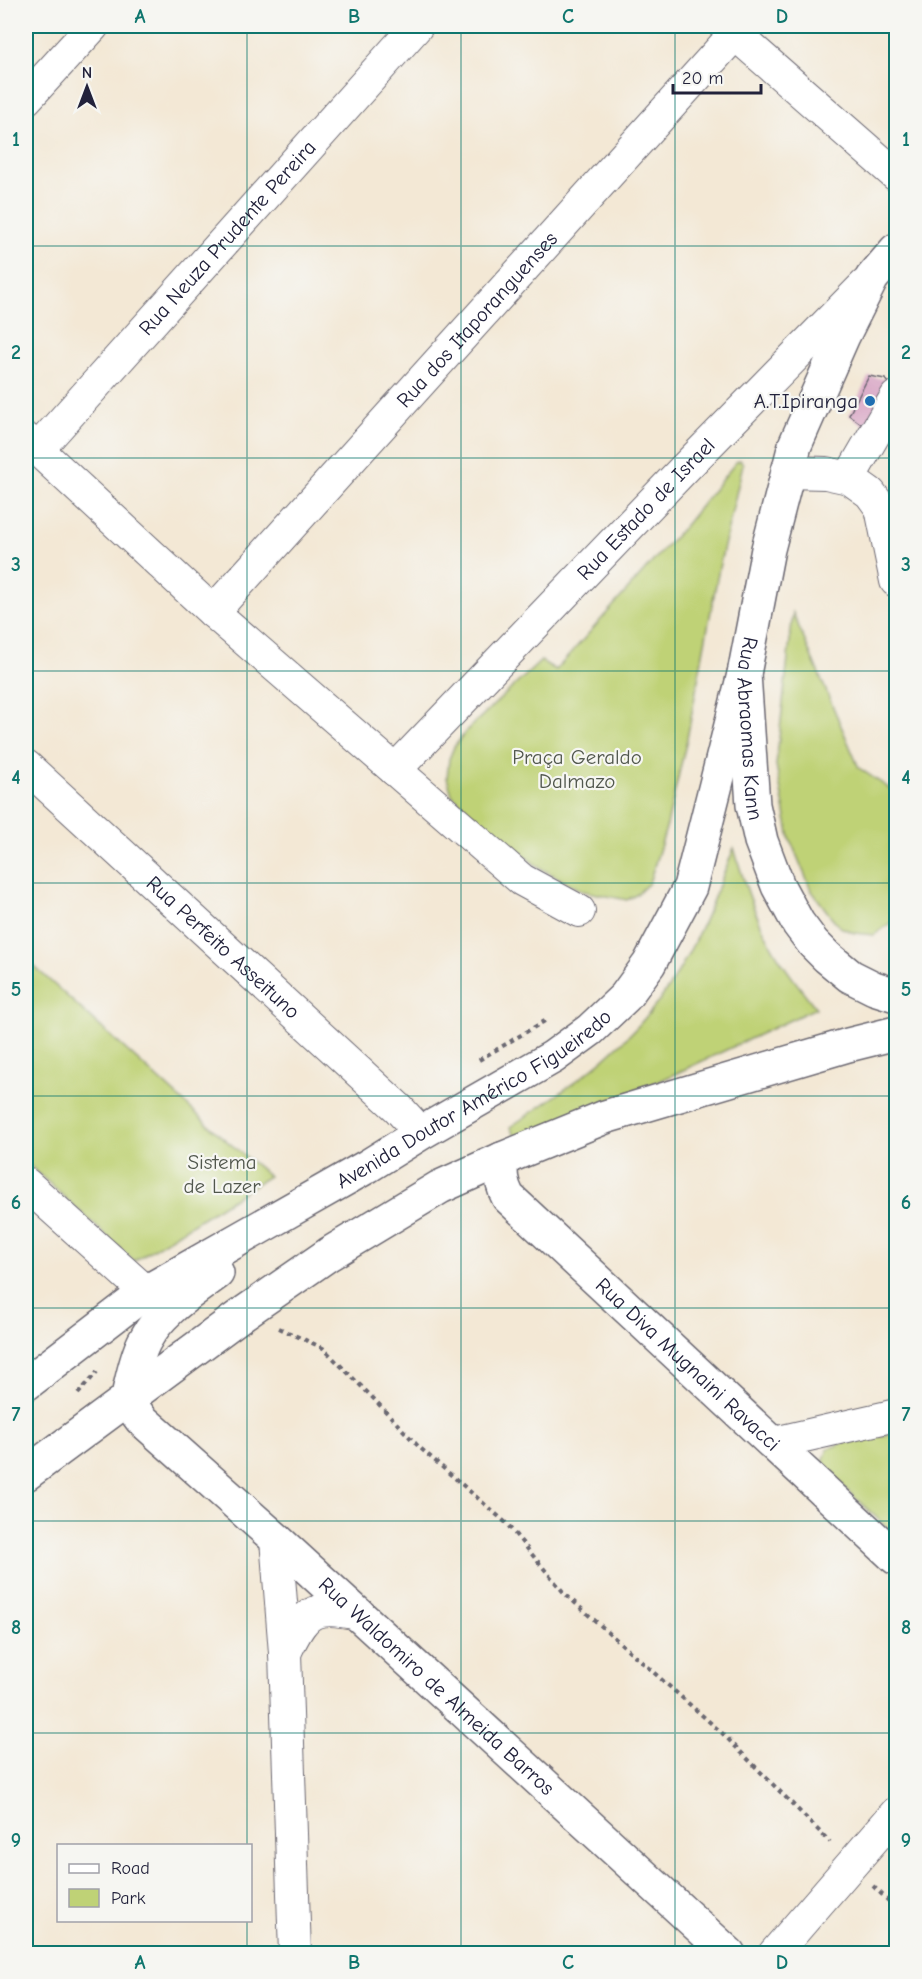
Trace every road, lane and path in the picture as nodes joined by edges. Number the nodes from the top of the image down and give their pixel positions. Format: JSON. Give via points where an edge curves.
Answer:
{"nodes":[{"id":1,"x":93,"y":26,"type":"edge"},
{"id":2,"x":417,"y":26,"type":"edge"},
{"id":3,"x":734,"y":28,"type":"edge"},
{"id":4,"x":26,"y":99,"type":"edge"},
{"id":5,"x":897,"y":175,"type":"edge"},
{"id":6,"x":897,"y":250,"type":"edge"},
{"id":7,"x":872,"y":278,"type":"junction"},
{"id":8,"x":897,"y":397,"type":"edge"},
{"id":9,"x":31,"y":444,"type":"edge"},
{"id":10,"x":787,"y":472,"type":"junction"},
{"id":11,"x":849,"y":478,"type":"junction"},
{"id":12,"x":897,"y":581,"type":"edge"},
{"id":13,"x":213,"y":612,"type":"junction"},
{"id":14,"x":744,"y":674,"type":"junction"},
{"id":15,"x":26,"y":766,"type":"edge"},
{"id":16,"x":395,"y":770,"type":"junction"},
{"id":17,"x":579,"y":912,"type":"dead end"},
{"id":18,"x":889,"y":987,"type":"edge"},
{"id":19,"x":555,"y":1014,"type":"dead end"},
{"id":20,"x":897,"y":1033,"type":"edge"},
{"id":21,"x":477,"y":1061,"type":"dead end"},
{"id":22,"x":421,"y":1132,"type":"junction"},
{"id":23,"x":502,"y":1159,"type":"junction"},
{"id":24,"x":368,"y":1166,"type":"junction"},
{"id":25,"x":26,"y":1184,"type":"edge"},
{"id":26,"x":146,"y":1292,"type":"junction"},
{"id":27,"x":245,"y":1313,"type":"junction"},
{"id":28,"x":103,"y":1365,"type":"dead end"},
{"id":29,"x":26,"y":1384,"type":"edge"},
{"id":30,"x":75,"y":1397,"type":"dead end"},
{"id":31,"x":123,"y":1412,"type":"junction"},
{"id":32,"x":897,"y":1414,"type":"edge"},
{"id":33,"x":774,"y":1443,"type":"junction"},
{"id":34,"x":26,"y":1474,"type":"edge"},
{"id":35,"x":276,"y":1539,"type":"junction"},
{"id":36,"x":897,"y":1558,"type":"edge"},
{"id":37,"x":359,"y":1614,"type":"junction"},
{"id":38,"x":285,"y":1653,"type":"junction"},
{"id":39,"x":897,"y":1813,"type":"edge"},
{"id":40,"x":852,"y":1865,"type":"junction"},
{"id":41,"x":897,"y":1908,"type":"edge"},
{"id":42,"x":295,"y":1953,"type":"edge"},
{"id":43,"x":729,"y":1953,"type":"edge"},
{"id":44,"x":774,"y":1953,"type":"edge"}],
"edges":[{"from":1,"to":4,"type":"street"},
{"from":2,"to":9,"type":"street","name":"Rua Neuza Prudente Pereira"},
{"from":3,"to":5,"type":"street"},
{"from":3,"to":13,"type":"street","name":"Rua dos Itaporanguenses"},
{"from":6,"to":7,"type":"main road","name":"Rua Estado de Israel"},
{"from":7,"to":10,"type":"main road","name":"Rua Abraomas Kann","via":[[818,392]]},
{"from":7,"to":16,"type":"street","name":"Rua Estado de Israel"},
{"from":8,"to":11,"type":"street"},
{"from":9,"to":13,"type":"street"},
{"from":10,"to":11,"type":"street"},
{"from":10,"to":14,"type":"main road","name":"Rua Abraomas Kann"},
{"from":11,"to":12,"type":"street","via":[[870,493],[881,508]]},
{"from":13,"to":16,"type":"street"},
{"from":14,"to":18,"type":"main road","name":"Rua Abraomas Kann","via":[[753,805],[778,886],[813,943],[850,976]]},
{"from":14,"to":22,"type":"main road","name":"Avenida Doutor Américo Figueiredo","via":[[690,887],[649,964],[625,997],[591,1030],[553,1057]]},
{"from":15,"to":22,"type":"street","name":"Rua Perfeito Asseituno"},
{"from":16,"to":17,"type":"street","via":[[522,880]]},
{"from":19,"to":21,"type":"path"},
{"from":20,"to":23,"type":"main road","via":[[606,1117]]},
{"from":22,"to":24,"type":"main road","name":"Avenida Doutor Américo Figueiredo"},
{"from":23,"to":27,"type":"main road","via":[[440,1187],[329,1254]]},
{"from":23,"to":33,"type":"main road","name":"Rua Diva Mugnaini Ravacci","via":[[500,1170],[508,1197]]},
{"from":24,"to":26,"type":"main road","name":"Avenida Doutor Américo Figueiredo"},
{"from":24,"to":31,"type":"main road","via":[[174,1304],[144,1342]]},
{"from":25,"to":26,"type":"street"},
{"from":26,"to":29,"type":"main road","name":"Avenida Doutor Américo Figueiredo"},
{"from":27,"to":31,"type":"main road"},
{"from":27,"to":40,"type":"path","via":[[323,1348],[418,1446],[505,1522],[565,1594],[722,1733]]},
{"from":28,"to":30,"type":"path"},
{"from":31,"to":34,"type":"main road"},
{"from":31,"to":35,"type":"main road","name":"Rua Waldomiro de Almeida Barros"},
{"from":32,"to":33,"type":"street"},
{"from":33,"to":36,"type":"main road","name":"Rua Diva Mugnaini Ravacci"},
{"from":35,"to":37,"type":"main road","name":"Rua Waldomiro de Almeida Barros"},
{"from":35,"to":38,"type":"street"},
{"from":37,"to":38,"type":"street","via":[[319,1610],[299,1624]]},
{"from":37,"to":43,"type":"main road","name":"Rua Waldomiro de Almeida Barros"},
{"from":38,"to":42,"type":"street"},
{"from":39,"to":40,"type":"street"},
{"from":40,"to":41,"type":"path"},
{"from":40,"to":44,"type":"street"}]}
